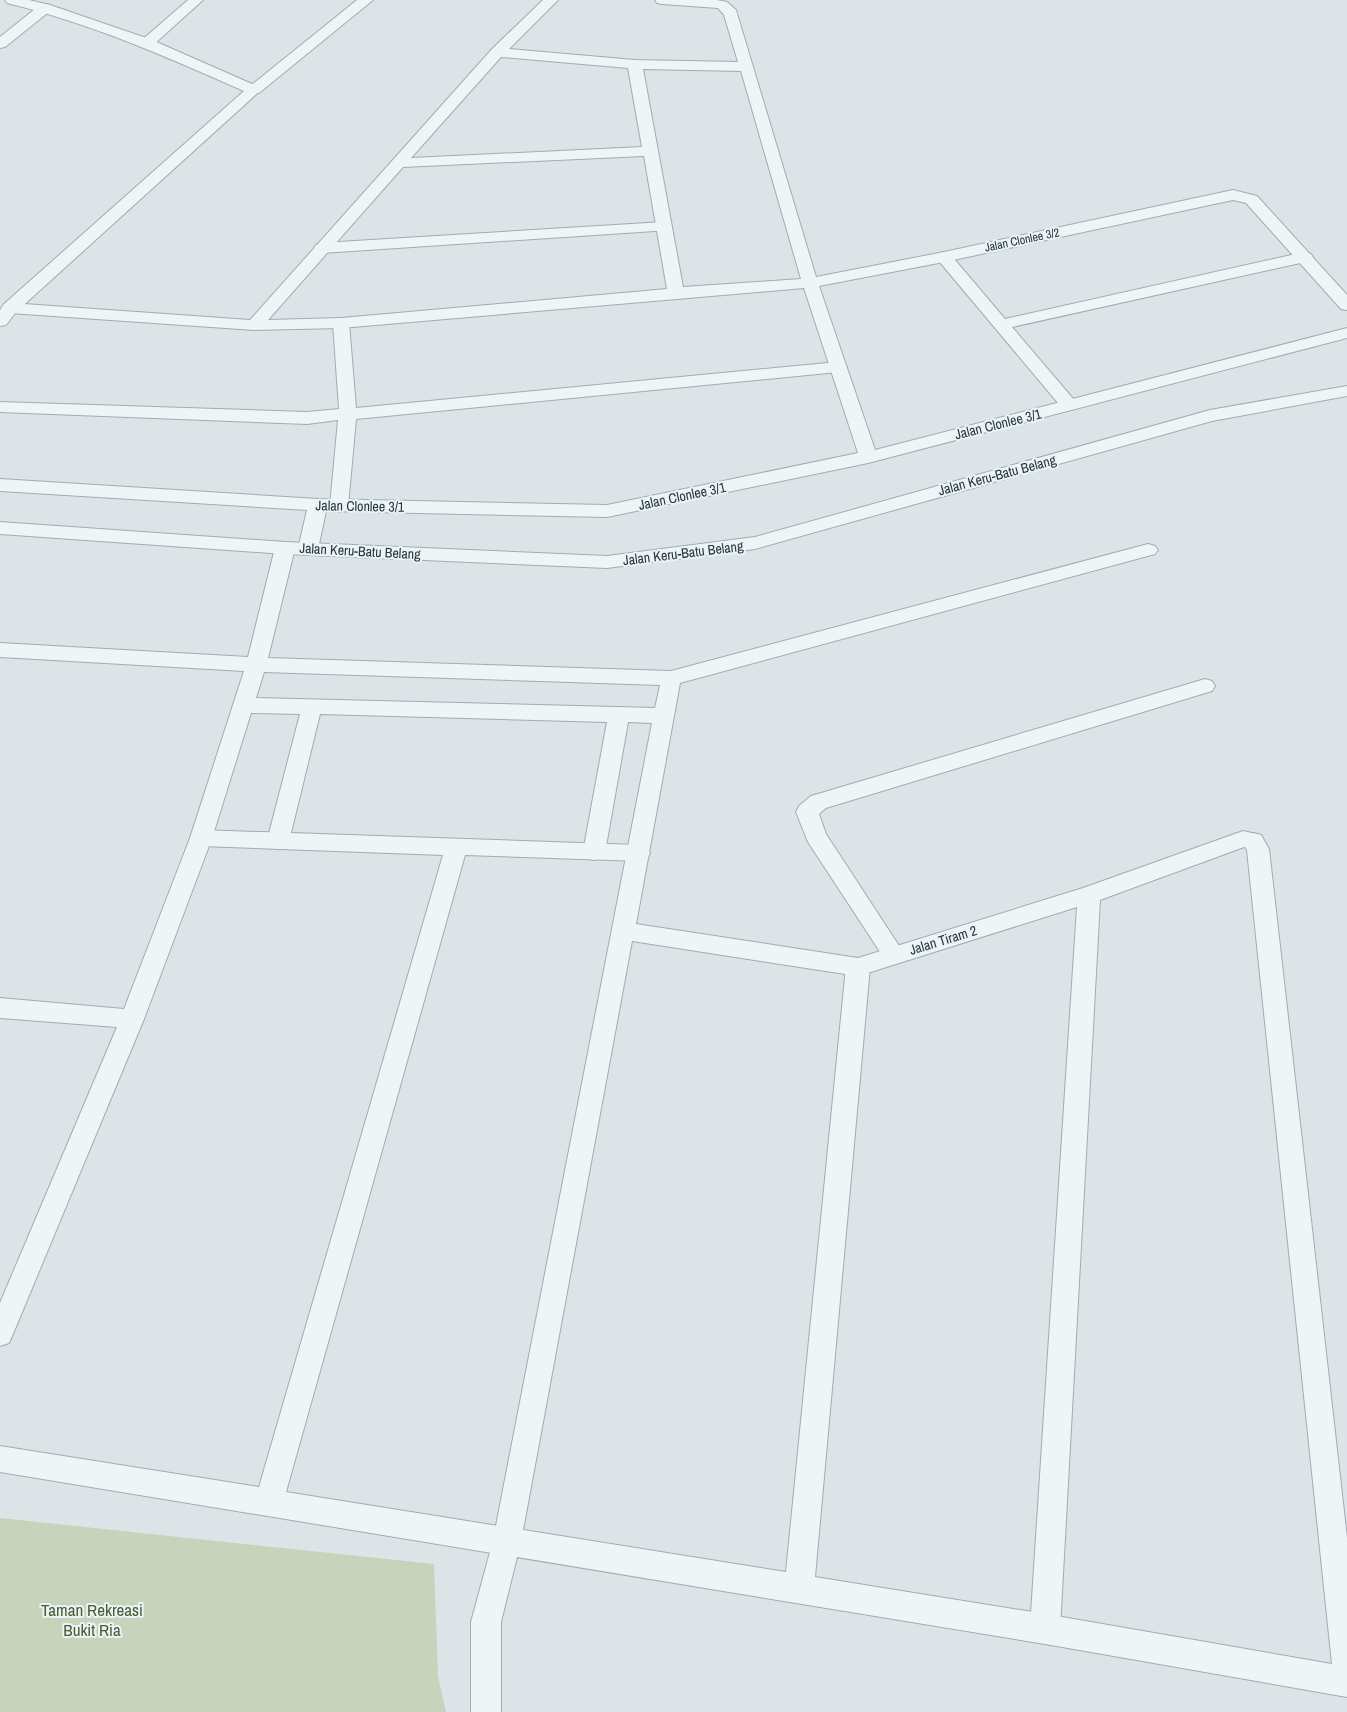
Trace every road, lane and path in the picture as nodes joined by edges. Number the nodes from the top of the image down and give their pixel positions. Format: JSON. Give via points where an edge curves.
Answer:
{"nodes":[{"id":1,"x":12,"y":0,"type":"edge"},
{"id":2,"x":17,"y":0,"type":"edge"},
{"id":3,"x":196,"y":0,"type":"edge"},
{"id":4,"x":366,"y":0,"type":"edge"},
{"id":5,"x":551,"y":0,"type":"edge"},
{"id":6,"x":662,"y":0,"type":"edge"},
{"id":7,"x":45,"y":8,"type":"junction"},
{"id":8,"x":147,"y":43,"type":"junction"},
{"id":9,"x":0,"y":44,"type":"edge"},
{"id":10,"x":497,"y":52,"type":"junction"},
{"id":11,"x":634,"y":64,"type":"junction"},
{"id":12,"x":745,"y":68,"type":"junction"},
{"id":13,"x":254,"y":90,"type":"junction"},
{"id":14,"x":650,"y":151,"type":"junction"},
{"id":15,"x":398,"y":163,"type":"junction"},
{"id":16,"x":664,"y":227,"type":"junction"},
{"id":17,"x":322,"y":248,"type":"junction"},
{"id":18,"x":944,"y":257,"type":"junction"},
{"id":19,"x":1304,"y":257,"type":"junction"},
{"id":20,"x":810,"y":283,"type":"junction"},
{"id":21,"x":676,"y":293,"type":"junction"},
{"id":22,"x":1347,"y":305,"type":"edge"},
{"id":23,"x":5,"y":314,"type":"edge"},
{"id":24,"x":340,"y":323,"type":"junction"},
{"id":25,"x":254,"y":325,"type":"junction"},
{"id":26,"x":1000,"y":325,"type":"junction"},
{"id":27,"x":1347,"y":333,"type":"edge"},
{"id":28,"x":838,"y":367,"type":"junction"},
{"id":29,"x":1347,"y":391,"type":"edge"},
{"id":30,"x":1069,"y":405,"type":"junction"},
{"id":31,"x":0,"y":407,"type":"edge"},
{"id":32,"x":348,"y":414,"type":"junction"},
{"id":33,"x":868,"y":457,"type":"junction"},
{"id":34,"x":0,"y":485,"type":"edge"},
{"id":35,"x":318,"y":505,"type":"junction"},
{"id":36,"x":339,"y":506,"type":"junction"},
{"id":37,"x":0,"y":528,"type":"edge"},
{"id":38,"x":285,"y":548,"type":"junction"},
{"id":39,"x":308,"y":549,"type":"junction"},
{"id":40,"x":1148,"y":550,"type":"dead end"},
{"id":41,"x":0,"y":650,"type":"edge"},
{"id":42,"x":256,"y":665,"type":"junction"},
{"id":43,"x":671,"y":678,"type":"junction"},
{"id":44,"x":1205,"y":686,"type":"dead end"},
{"id":45,"x":243,"y":705,"type":"junction"},
{"id":46,"x":312,"y":707,"type":"junction"},
{"id":47,"x":619,"y":715,"type":"junction"},
{"id":48,"x":664,"y":716,"type":"junction"},
{"id":49,"x":201,"y":838,"type":"junction"},
{"id":50,"x":278,"y":841,"type":"junction"},
{"id":51,"x":456,"y":847,"type":"junction"},
{"id":52,"x":594,"y":852,"type":"junction"},
{"id":53,"x":639,"y":853,"type":"junction"},
{"id":54,"x":1089,"y":895,"type":"junction"},
{"id":55,"x":623,"y":931,"type":"junction"},
{"id":56,"x":894,"y":955,"type":"junction"},
{"id":57,"x":858,"y":967,"type":"junction"},
{"id":58,"x":0,"y":1008,"type":"edge"},
{"id":59,"x":132,"y":1019,"type":"junction"},
{"id":60,"x":0,"y":1334,"type":"edge"},
{"id":61,"x":0,"y":1458,"type":"edge"},
{"id":62,"x":269,"y":1503,"type":"junction"},
{"id":63,"x":507,"y":1541,"type":"junction"},
{"id":64,"x":798,"y":1589,"type":"junction"},
{"id":65,"x":1045,"y":1629,"type":"junction"},
{"id":66,"x":1347,"y":1670,"type":"edge"},
{"id":67,"x":1347,"y":1682,"type":"edge"},
{"id":68,"x":486,"y":1712,"type":"edge"}],
"edges":[{"from":1,"to":2,"type":"street"},
{"from":2,"to":7,"type":"street"},
{"from":3,"to":8,"type":"street"},
{"from":4,"to":13,"type":"street"},
{"from":5,"to":10,"type":"street"},
{"from":6,"to":12,"type":"street","via":[[722,5],[731,13]]},
{"from":7,"to":8,"type":"street"},
{"from":7,"to":9,"type":"street"},
{"from":8,"to":13,"type":"street"},
{"from":10,"to":11,"type":"street"},
{"from":10,"to":15,"type":"street"},
{"from":11,"to":12,"type":"street"},
{"from":11,"to":14,"type":"street"},
{"from":12,"to":20,"type":"street"},
{"from":13,"to":23,"type":"street"},
{"from":14,"to":15,"type":"street"},
{"from":14,"to":16,"type":"street"},
{"from":15,"to":17,"type":"street"},
{"from":16,"to":17,"type":"street"},
{"from":16,"to":21,"type":"street"},
{"from":17,"to":25,"type":"street"},
{"from":18,"to":19,"type":"street","name":"Jalan Clonlee 3/2","via":[[1233,195],[1251,199]]},
{"from":18,"to":20,"type":"street","name":"Jalan Clonlee 3/2"},
{"from":18,"to":26,"type":"street"},
{"from":19,"to":22,"type":"street"},
{"from":19,"to":26,"type":"street"},
{"from":20,"to":21,"type":"street","name":"Jalan Clonlee 3/2"},
{"from":20,"to":28,"type":"street"},
{"from":21,"to":24,"type":"street","name":"Jalan Clonlee 3/2"},
{"from":23,"to":25,"type":"street","name":"Jalan Clonlee 3/2"},
{"from":24,"to":25,"type":"street","name":"Jalan Clonlee 3/2"},
{"from":24,"to":32,"type":"street"},
{"from":26,"to":30,"type":"street"},
{"from":27,"to":30,"type":"street","name":"Jalan Clonlee 3/1"},
{"from":28,"to":32,"type":"street"},
{"from":28,"to":33,"type":"street"},
{"from":29,"to":39,"type":"street","name":"Jalan Keru-Batu Belang","via":[[1210,416],[755,543],[607,562]]},
{"from":30,"to":33,"type":"street","name":"Jalan Clonlee 3/1"},
{"from":31,"to":32,"type":"street","via":[[307,418]]},
{"from":32,"to":36,"type":"street"},
{"from":33,"to":36,"type":"street","name":"Jalan Clonlee 3/1","via":[[607,511]]},
{"from":34,"to":35,"type":"street","name":"Jalan Clonlee 3/1"},
{"from":35,"to":36,"type":"street","name":"Jalan Clonlee 3/1"},
{"from":35,"to":39,"type":"street"},
{"from":37,"to":38,"type":"street","name":"Jalan Keru-Batu Belang"},
{"from":38,"to":39,"type":"street","name":"Jalan Keru-Batu Belang"},
{"from":38,"to":42,"type":"street"},
{"from":40,"to":43,"type":"street"},
{"from":41,"to":42,"type":"street"},
{"from":42,"to":43,"type":"street"},
{"from":42,"to":45,"type":"street"},
{"from":43,"to":48,"type":"street"},
{"from":44,"to":56,"type":"street","via":[[819,802],[807,812],[816,836]]},
{"from":45,"to":46,"type":"street"},
{"from":45,"to":49,"type":"street"},
{"from":46,"to":47,"type":"street"},
{"from":46,"to":50,"type":"street"},
{"from":47,"to":48,"type":"street"},
{"from":47,"to":52,"type":"street"},
{"from":48,"to":53,"type":"street"},
{"from":49,"to":50,"type":"street"},
{"from":49,"to":59,"type":"street"},
{"from":50,"to":51,"type":"street"},
{"from":51,"to":52,"type":"street"},
{"from":51,"to":62,"type":"street"},
{"from":52,"to":53,"type":"street"},
{"from":53,"to":55,"type":"street"},
{"from":54,"to":56,"type":"street","name":"Jalan Tiram 2"},
{"from":54,"to":65,"type":"street"},
{"from":54,"to":66,"type":"street","name":"Jalan Tiram 2","via":[[1243,839],[1253,841],[1258,849]]},
{"from":55,"to":57,"type":"street","name":"Jalan Tiram 2"},
{"from":55,"to":63,"type":"street"},
{"from":56,"to":57,"type":"street","name":"Jalan Tiram 2"},
{"from":57,"to":64,"type":"street"},
{"from":58,"to":59,"type":"street"},
{"from":59,"to":60,"type":"street"},
{"from":61,"to":62,"type":"street"},
{"from":62,"to":63,"type":"street"},
{"from":63,"to":64,"type":"street"},
{"from":63,"to":68,"type":"street","via":[[486,1622]]},
{"from":64,"to":65,"type":"street"},
{"from":65,"to":67,"type":"street"}]}
